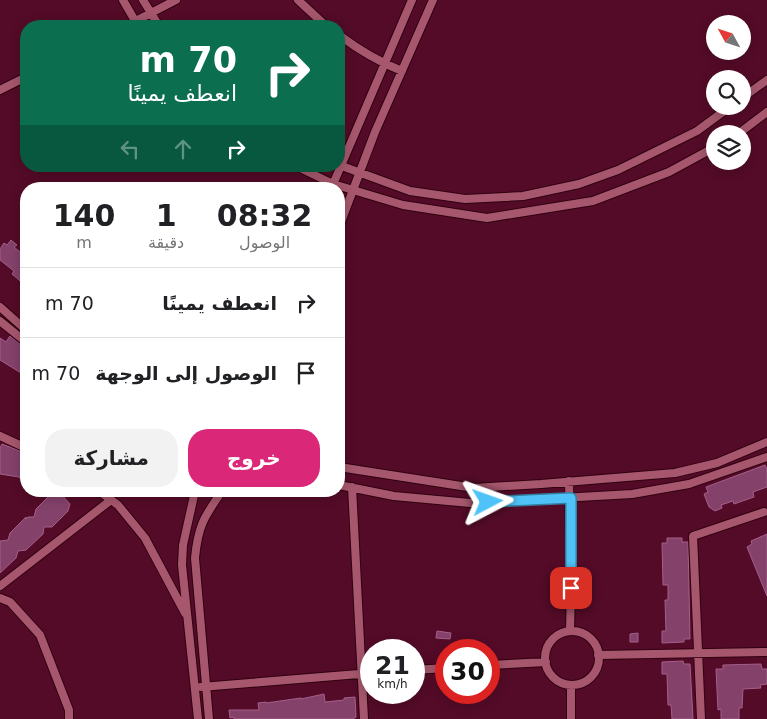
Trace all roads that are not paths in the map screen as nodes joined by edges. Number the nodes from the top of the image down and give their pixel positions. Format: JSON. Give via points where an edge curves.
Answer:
{"nodes":[{"id":1,"x":123,"y":0,"type":"edge"},
{"id":2,"x":143,"y":0,"type":"edge"},
{"id":3,"x":176,"y":0,"type":"edge"},
{"id":4,"x":298,"y":0,"type":"edge"},
{"id":5,"x":412,"y":0,"type":"edge"},
{"id":6,"x":432,"y":0,"type":"edge"},
{"id":7,"x":151,"y":14,"type":"junction"},
{"id":8,"x":134,"y":20,"type":"edge"},
{"id":9,"x":142,"y":20,"type":"edge"},
{"id":10,"x":155,"y":20,"type":"edge"},
{"id":11,"x":320,"y":20,"type":"edge"},
{"id":12,"x":345,"y":39,"type":"edge"},
{"id":13,"x":384,"y":64,"type":"junction"},
{"id":14,"x":402,"y":71,"type":"junction"},
{"id":15,"x":20,"y":80,"type":"edge"},
{"id":16,"x":767,"y":80,"type":"edge"},
{"id":17,"x":0,"y":90,"type":"edge"},
{"id":18,"x":751,"y":92,"type":"edge"},
{"id":19,"x":767,"y":112,"type":"edge"},
{"id":20,"x":719,"y":115,"type":"edge"},
{"id":21,"x":750,"y":125,"type":"edge"},
{"id":22,"x":706,"y":152,"type":"edge"},
{"id":23,"x":345,"y":154,"type":"edge"},
{"id":24,"x":345,"y":167,"type":"edge"},
{"id":25,"x":307,"y":172,"type":"edge"},
{"id":26,"x":360,"y":174,"type":"junction"},
{"id":27,"x":325,"y":182,"type":"edge"},
{"id":28,"x":345,"y":188,"type":"edge"},
{"id":29,"x":354,"y":190,"type":"junction"},
{"id":30,"x":345,"y":212,"type":"edge"},
{"id":31,"x":0,"y":307,"type":"edge"},
{"id":32,"x":0,"y":321,"type":"edge"},
{"id":33,"x":20,"y":325,"type":"edge"},
{"id":34,"x":20,"y":337,"type":"edge"},
{"id":35,"x":0,"y":436,"type":"edge"},
{"id":36,"x":767,"y":442,"type":"edge"},
{"id":37,"x":20,"y":445,"type":"edge"},
{"id":38,"x":767,"y":456,"type":"edge"},
{"id":39,"x":345,"y":469,"type":"edge"},
{"id":40,"x":570,"y":481,"type":"junction"},
{"id":41,"x":345,"y":486,"type":"edge"},
{"id":42,"x":352,"y":487,"type":"junction"},
{"id":43,"x":107,"y":497,"type":"edge"},
{"id":44,"x":194,"y":497,"type":"edge"},
{"id":45,"x":218,"y":497,"type":"edge"},
{"id":46,"x":571,"y":498,"type":"junction"},
{"id":47,"x":111,"y":500,"type":"junction"},
{"id":48,"x":764,"y":512,"type":"dead end"},
{"id":49,"x":0,"y":586,"type":"edge"},
{"id":50,"x":0,"y":598,"type":"edge"},
{"id":51,"x":187,"y":617,"type":"junction"},
{"id":52,"x":570,"y":632,"type":"junction"},
{"id":53,"x":360,"y":639,"type":"edge"},
{"id":54,"x":767,"y":652,"type":"edge"},
{"id":55,"x":699,"y":654,"type":"junction"},
{"id":56,"x":598,"y":655,"type":"junction"},
{"id":57,"x":546,"y":662,"type":"junction"},
{"id":58,"x":500,"y":665,"type":"edge"},
{"id":59,"x":360,"y":674,"type":"edge"},
{"id":60,"x":571,"y":684,"type":"junction"},
{"id":61,"x":206,"y":686,"type":"junction"},
{"id":62,"x":195,"y":687,"type":"junction"},
{"id":63,"x":363,"y":704,"type":"edge"},
{"id":64,"x":69,"y":719,"type":"edge"},
{"id":65,"x":198,"y":719,"type":"edge"},
{"id":66,"x":208,"y":719,"type":"edge"},
{"id":67,"x":364,"y":719,"type":"edge"},
{"id":68,"x":571,"y":719,"type":"edge"},
{"id":69,"x":701,"y":719,"type":"edge"}],
"edges":[{"from":1,"to":8,"type":"street"},
{"from":2,"to":7,"type":"street"},
{"from":3,"to":7,"type":"street"},
{"from":4,"to":11,"type":"street"},
{"from":5,"to":13,"type":"street"},
{"from":6,"to":14,"type":"street"},
{"from":7,"to":9,"type":"street"},
{"from":7,"to":10,"type":"street"},
{"from":12,"to":13,"type":"street"},
{"from":13,"to":14,"type":"street"},
{"from":13,"to":23,"type":"street"},
{"from":14,"to":26,"type":"street"},
{"from":15,"to":17,"type":"street"},
{"from":16,"to":18,"type":"street"},
{"from":19,"to":21,"type":"street"},
{"from":20,"to":26,"type":"street","via":[[697,131],[618,170],[578,184],[523,196],[465,199],[410,191]]},
{"from":22,"to":29,"type":"street","via":[[669,172],[593,201],[487,218],[403,205]]},
{"from":24,"to":26,"type":"street"},
{"from":25,"to":27,"type":"street"},
{"from":26,"to":29,"type":"street"},
{"from":28,"to":29,"type":"street"},
{"from":29,"to":30,"type":"street"},
{"from":31,"to":33,"type":"street"},
{"from":32,"to":34,"type":"street"},
{"from":35,"to":37,"type":"street"},
{"from":36,"to":40,"type":"street","via":[[717,463],[674,473]]},
{"from":38,"to":46,"type":"street","via":[[689,484],[632,494]]},
{"from":39,"to":40,"type":"street","via":[[474,488]]},
{"from":40,"to":46,"type":"street"},
{"from":41,"to":42,"type":"street"},
{"from":42,"to":46,"type":"street","via":[[394,496],[470,503]]},
{"from":42,"to":53,"type":"street"},
{"from":43,"to":47,"type":"street"},
{"from":44,"to":51,"type":"street","via":[[183,545]]},
{"from":45,"to":61,"type":"street","via":[[205,515],[195,558]]},
{"from":46,"to":52,"type":"street"},
{"from":47,"to":49,"type":"street"},
{"from":47,"to":51,"type":"street","via":[[145,538]]},
{"from":48,"to":55,"type":"street","via":[[693,536]]},
{"from":50,"to":64,"type":"street","via":[[10,602],[40,635],[69,710]]},
{"from":51,"to":62,"type":"street"},
{"from":52,"to":56,"type":"street","via":[[588,636],[594,642]]},
{"from":52,"to":57,"type":"street","via":[[554,638],[549,645]]},
{"from":54,"to":55,"type":"street"},
{"from":55,"to":56,"type":"street"},
{"from":55,"to":69,"type":"street"},
{"from":56,"to":60,"type":"street","via":[[597,668],[592,675],[586,681]]},
{"from":57,"to":58,"type":"street"},
{"from":57,"to":60,"type":"street","via":[[554,678]]},
{"from":59,"to":61,"type":"street"},
{"from":60,"to":68,"type":"street"},
{"from":61,"to":62,"type":"street"},
{"from":61,"to":66,"type":"street"},
{"from":62,"to":65,"type":"street"},
{"from":63,"to":67,"type":"street"}]}
